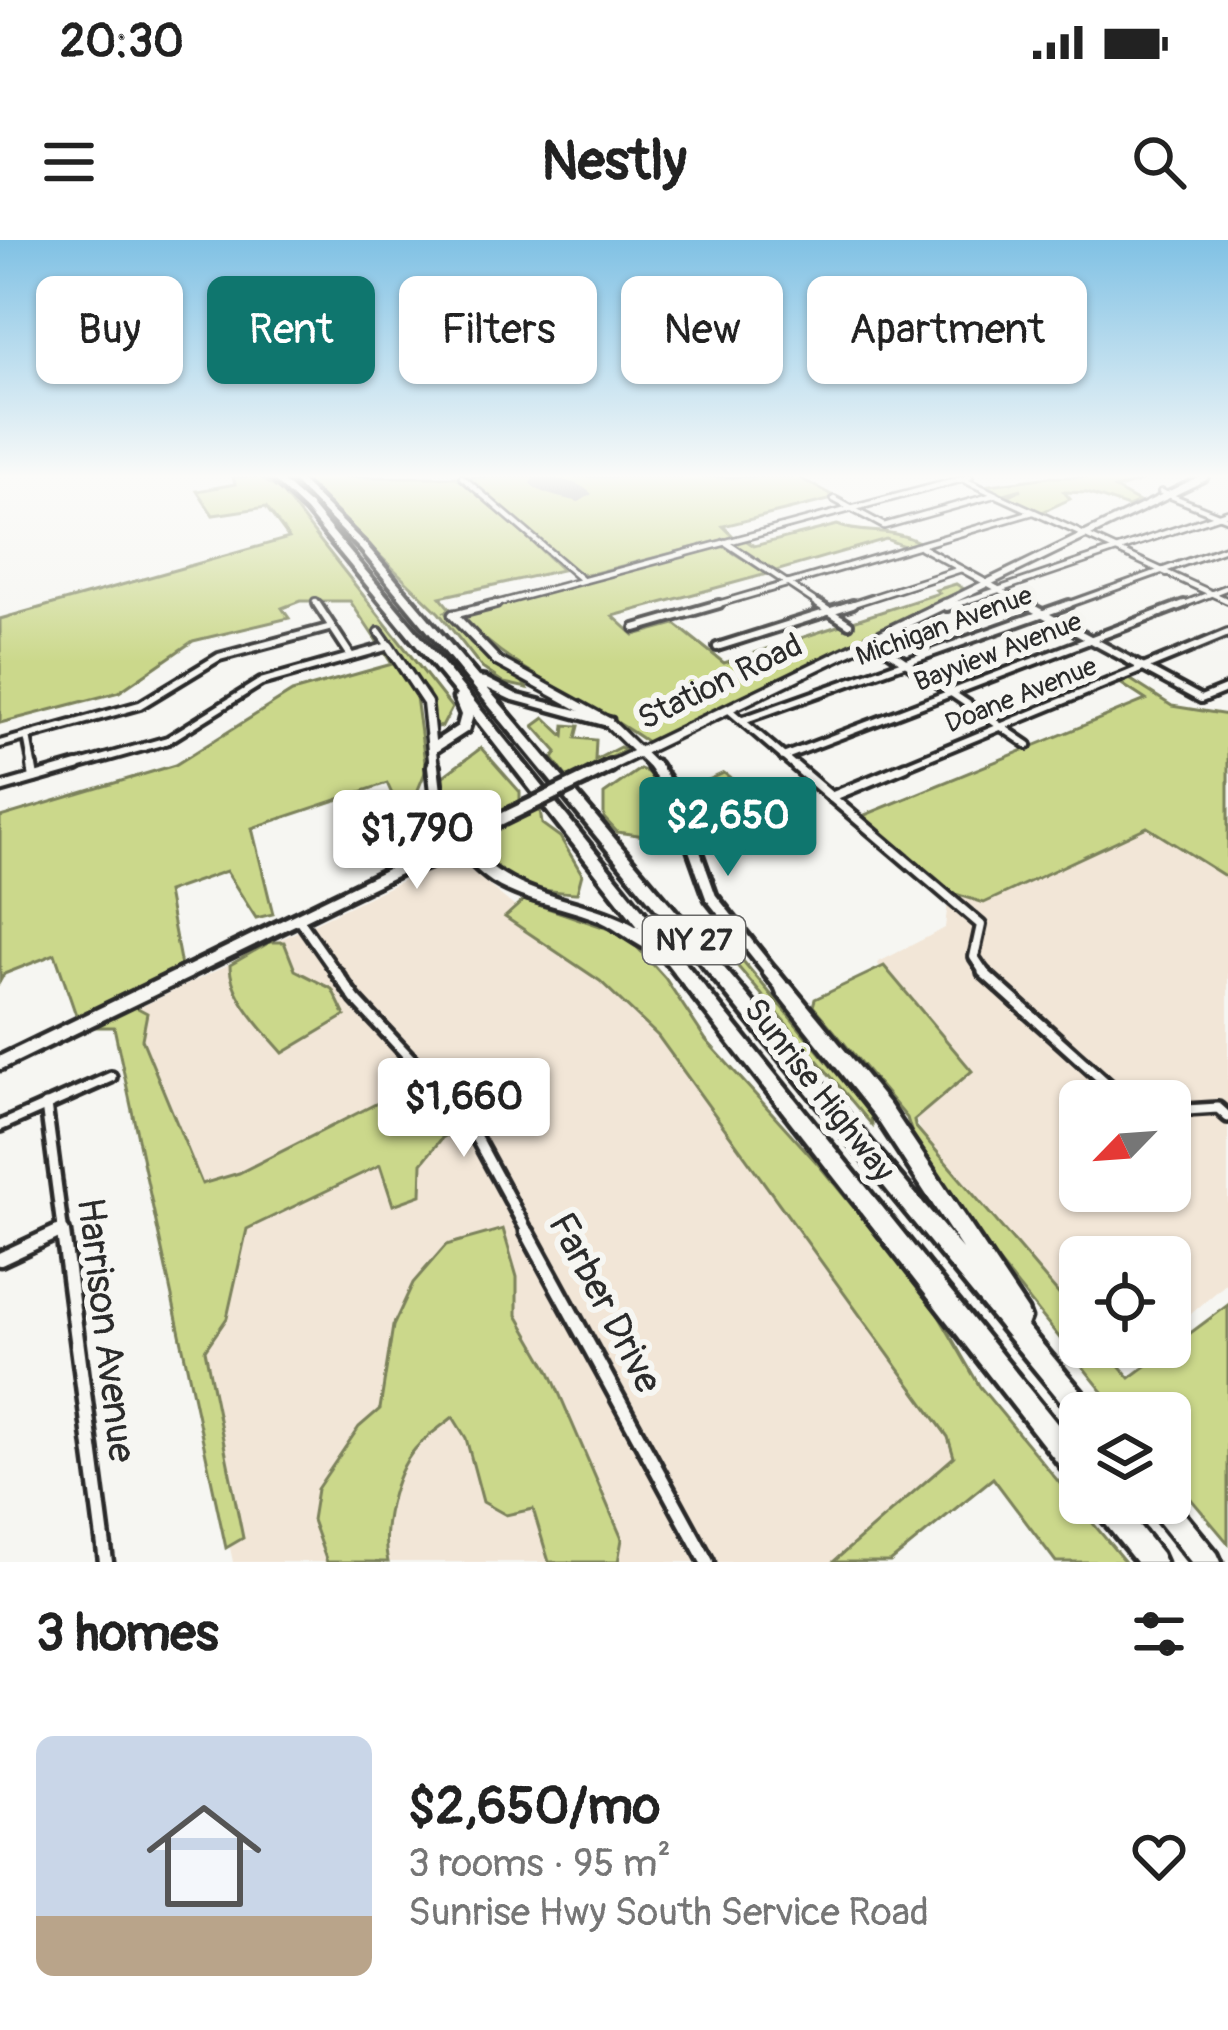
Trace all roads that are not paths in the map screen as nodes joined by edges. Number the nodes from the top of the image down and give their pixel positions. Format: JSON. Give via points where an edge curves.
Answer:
{"nodes":[{"id":1,"x":335,"y":539,"type":"edge"},
{"id":2,"x":355,"y":539,"type":"edge"},
{"id":3,"x":534,"y":539,"type":"edge"},
{"id":4,"x":733,"y":539,"type":"edge"},
{"id":5,"x":944,"y":539,"type":"edge"},
{"id":6,"x":1076,"y":539,"type":"edge"},
{"id":7,"x":1092,"y":539,"type":"edge"},
{"id":8,"x":1150,"y":539,"type":"edge"},
{"id":9,"x":724,"y":541,"type":"junction"},
{"id":10,"x":920,"y":546,"type":"junction"},
{"id":11,"x":1228,"y":547,"type":"edge"},
{"id":12,"x":1117,"y":550,"type":"junction"},
{"id":13,"x":961,"y":569,"type":"junction"},
{"id":14,"x":1162,"y":571,"type":"junction"},
{"id":15,"x":581,"y":579,"type":"junction"},
{"id":16,"x":987,"y":582,"type":"junction"},
{"id":17,"x":788,"y":584,"type":"junction"},
{"id":18,"x":1228,"y":587,"type":"edge"},
{"id":19,"x":1000,"y":589,"type":"junction"},
{"id":20,"x":1211,"y":594,"type":"junction"},
{"id":21,"x":1228,"y":601,"type":"edge"},
{"id":22,"x":315,"y":602,"type":"dead end"},
{"id":23,"x":947,"y":607,"type":"dead end"},
{"id":24,"x":829,"y":611,"type":"junction"},
{"id":25,"x":1043,"y":613,"type":"junction"},
{"id":26,"x":453,"y":615,"type":"joint"},
{"id":27,"x":849,"y":624,"type":"dead end"},
{"id":28,"x":332,"y":627,"type":"junction"},
{"id":29,"x":635,"y":628,"type":"dead end"},
{"id":30,"x":379,"y":632,"type":"dead end"},
{"id":31,"x":1228,"y":633,"type":"edge"},
{"id":32,"x":870,"y":638,"type":"junction"},
{"id":33,"x":1090,"y":639,"type":"junction"},
{"id":34,"x":389,"y":646,"type":"junction"},
{"id":35,"x":717,"y":647,"type":"dead end"},
{"id":36,"x":351,"y":656,"type":"junction"},
{"id":37,"x":444,"y":657,"type":"junction"},
{"id":38,"x":904,"y":662,"type":"junction"},
{"id":39,"x":1144,"y":668,"type":"junction"},
{"id":40,"x":539,"y":685,"type":"junction"},
{"id":41,"x":1228,"y":688,"type":"edge"},
{"id":42,"x":951,"y":692,"type":"junction"},
{"id":43,"x":522,"y":699,"type":"junction"},
{"id":44,"x":728,"y":709,"type":"junction"},
{"id":45,"x":741,"y":721,"type":"junction"},
{"id":46,"x":608,"y":722,"type":"junction"},
{"id":47,"x":999,"y":726,"type":"junction"},
{"id":48,"x":27,"y":736,"type":"junction"},
{"id":49,"x":0,"y":744,"type":"edge"},
{"id":50,"x":1028,"y":746,"type":"dead end"},
{"id":51,"x":433,"y":748,"type":"junction"},
{"id":52,"x":642,"y":751,"type":"junction"},
{"id":53,"x":783,"y":757,"type":"junction"},
{"id":54,"x":34,"y":778,"type":"junction"},
{"id":55,"x":0,"y":788,"type":"edge"},
{"id":56,"x":831,"y":797,"type":"junction"},
{"id":57,"x":462,"y":846,"type":"junction"},
{"id":58,"x":297,"y":917,"type":"junction"},
{"id":59,"x":784,"y":989,"type":"joint"},
{"id":60,"x":706,"y":1001,"type":"junction"},
{"id":61,"x":0,"y":1063,"type":"edge"},
{"id":62,"x":111,"y":1077,"type":"dead end"},
{"id":63,"x":1103,"y":1080,"type":"edge"},
{"id":64,"x":46,"y":1105,"type":"junction"},
{"id":65,"x":1191,"y":1110,"type":"edge"},
{"id":66,"x":1228,"y":1117,"type":"edge"},
{"id":67,"x":0,"y":1126,"type":"edge"},
{"id":68,"x":62,"y":1230,"type":"junction"},
{"id":69,"x":0,"y":1259,"type":"edge"},
{"id":70,"x":1071,"y":1392,"type":"edge"},
{"id":71,"x":1074,"y":1392,"type":"edge"},
{"id":72,"x":1059,"y":1445,"type":"edge"},
{"id":73,"x":1122,"y":1524,"type":"edge"},
{"id":74,"x":1177,"y":1524,"type":"edge"},
{"id":75,"x":106,"y":1562,"type":"edge"},
{"id":76,"x":707,"y":1562,"type":"edge"},
{"id":77,"x":1152,"y":1562,"type":"edge"},
{"id":78,"x":1208,"y":1562,"type":"edge"}],
"edges":[{"from":1,"to":37,"type":"highway","name":"Sunrise Highway","number":"NY 27"},
{"from":2,"to":37,"type":"highway","name":"Sunrise Highway","number":"NY 27"},
{"from":3,"to":15,"type":"street"},
{"from":4,"to":9,"type":"street"},
{"from":5,"to":10,"type":"street"},
{"from":6,"to":16,"type":"main road","name":"Station Road"},
{"from":7,"to":12,"type":"street"},
{"from":8,"to":12,"type":"street"},
{"from":9,"to":15,"type":"street"},
{"from":9,"to":17,"type":"street"},
{"from":10,"to":13,"type":"street"},
{"from":10,"to":17,"type":"street"},
{"from":11,"to":14,"type":"street","name":"Michigan Avenue"},
{"from":12,"to":14,"type":"street"},
{"from":12,"to":19,"type":"street"},
{"from":13,"to":16,"type":"street"},
{"from":13,"to":24,"type":"street"},
{"from":14,"to":20,"type":"street"},
{"from":14,"to":25,"type":"street","name":"Michigan Avenue"},
{"from":15,"to":26,"type":"street"},
{"from":16,"to":19,"type":"street"},
{"from":16,"to":32,"type":"main road","name":"Station Road"},
{"from":17,"to":24,"type":"street"},
{"from":17,"to":29,"type":"street"},
{"from":18,"to":20,"type":"street","name":"Bayview Avenue"},
{"from":19,"to":23,"type":"street"},
{"from":19,"to":25,"type":"street"},
{"from":20,"to":21,"type":"street"},
{"from":20,"to":33,"type":"street","name":"Bayview Avenue"},
{"from":22,"to":28,"type":"street"},
{"from":24,"to":27,"type":"street"},
{"from":24,"to":35,"type":"street"},
{"from":25,"to":33,"type":"street"},
{"from":25,"to":38,"type":"street","name":"Michigan Avenue"},
{"from":26,"to":40,"type":"main road","via":[[497,661]]},
{"from":28,"to":36,"type":"street"},
{"from":28,"to":48,"type":"street","via":[[220,657],[140,705]]},
{"from":30,"to":34,"type":"street"},
{"from":31,"to":39,"type":"street","name":"Doane Avenue"},
{"from":32,"to":38,"type":"street"},
{"from":32,"to":44,"type":"main road","name":"Station Road"},
{"from":33,"to":39,"type":"street"},
{"from":33,"to":42,"type":"street","name":"Bayview Avenue"},
{"from":34,"to":36,"type":"street"},
{"from":34,"to":51,"type":"main road","via":[[424,695]]},
{"from":36,"to":54,"type":"street","via":[[261,682],[176,736]]},
{"from":37,"to":43,"type":"highway"},
{"from":37,"to":51,"type":"highway","via":[[467,719]]},
{"from":37,"to":60,"type":"highway","name":"Sunrise Highway","number":"NY 27"},
{"from":37,"to":70,"type":"highway","name":"Sunrise Highway","number":"NY 27"},
{"from":38,"to":42,"type":"street"},
{"from":38,"to":45,"type":"street","name":"Michigan Avenue"},
{"from":39,"to":41,"type":"street","via":[[1201,699]]},
{"from":39,"to":47,"type":"street","name":"Doane Avenue"},
{"from":40,"to":43,"type":"highway"},
{"from":40,"to":46,"type":"main road"},
{"from":42,"to":47,"type":"street"},
{"from":42,"to":53,"type":"street","name":"Bayview Avenue"},
{"from":43,"to":46,"type":"highway"},
{"from":44,"to":45,"type":"street"},
{"from":44,"to":52,"type":"main road","name":"Station Road"},
{"from":45,"to":53,"type":"street"},
{"from":46,"to":52,"type":"main road"},
{"from":47,"to":50,"type":"street"},
{"from":47,"to":56,"type":"street","name":"Doane Avenue"},
{"from":48,"to":49,"type":"street"},
{"from":48,"to":54,"type":"street"},
{"from":51,"to":57,"type":"main road","via":[[437,799]]},
{"from":52,"to":57,"type":"main road","name":"Station Road","bridge":true},
{"from":52,"to":59,"type":"main road","via":[[672,791],[703,880]]},
{"from":53,"to":56,"type":"street"},
{"from":54,"to":55,"type":"street"},
{"from":56,"to":63,"type":"street","via":[[981,925],[978,967]]},
{"from":57,"to":58,"type":"main road","name":"Station Road"},
{"from":57,"to":60,"type":"highway","via":[[506,885],[629,928]]},
{"from":58,"to":61,"type":"main road"},
{"from":58,"to":76,"type":"street","name":"Farber Drive","via":[[355,999],[465,1117]]},
{"from":59,"to":71,"type":"highway","via":[[882,1110]]},
{"from":60,"to":72,"type":"highway","name":"Sunrise Highway","number":"NY 27"},
{"from":62,"to":64,"type":"street"},
{"from":64,"to":67,"type":"street"},
{"from":64,"to":68,"type":"street","name":"Harrison Avenue"},
{"from":65,"to":66,"type":"street","via":[[1217,1108]]},
{"from":68,"to":69,"type":"street"},
{"from":68,"to":75,"type":"street","name":"Harrison Avenue"},
{"from":73,"to":77,"type":"highway"},
{"from":74,"to":78,"type":"highway"}]}
